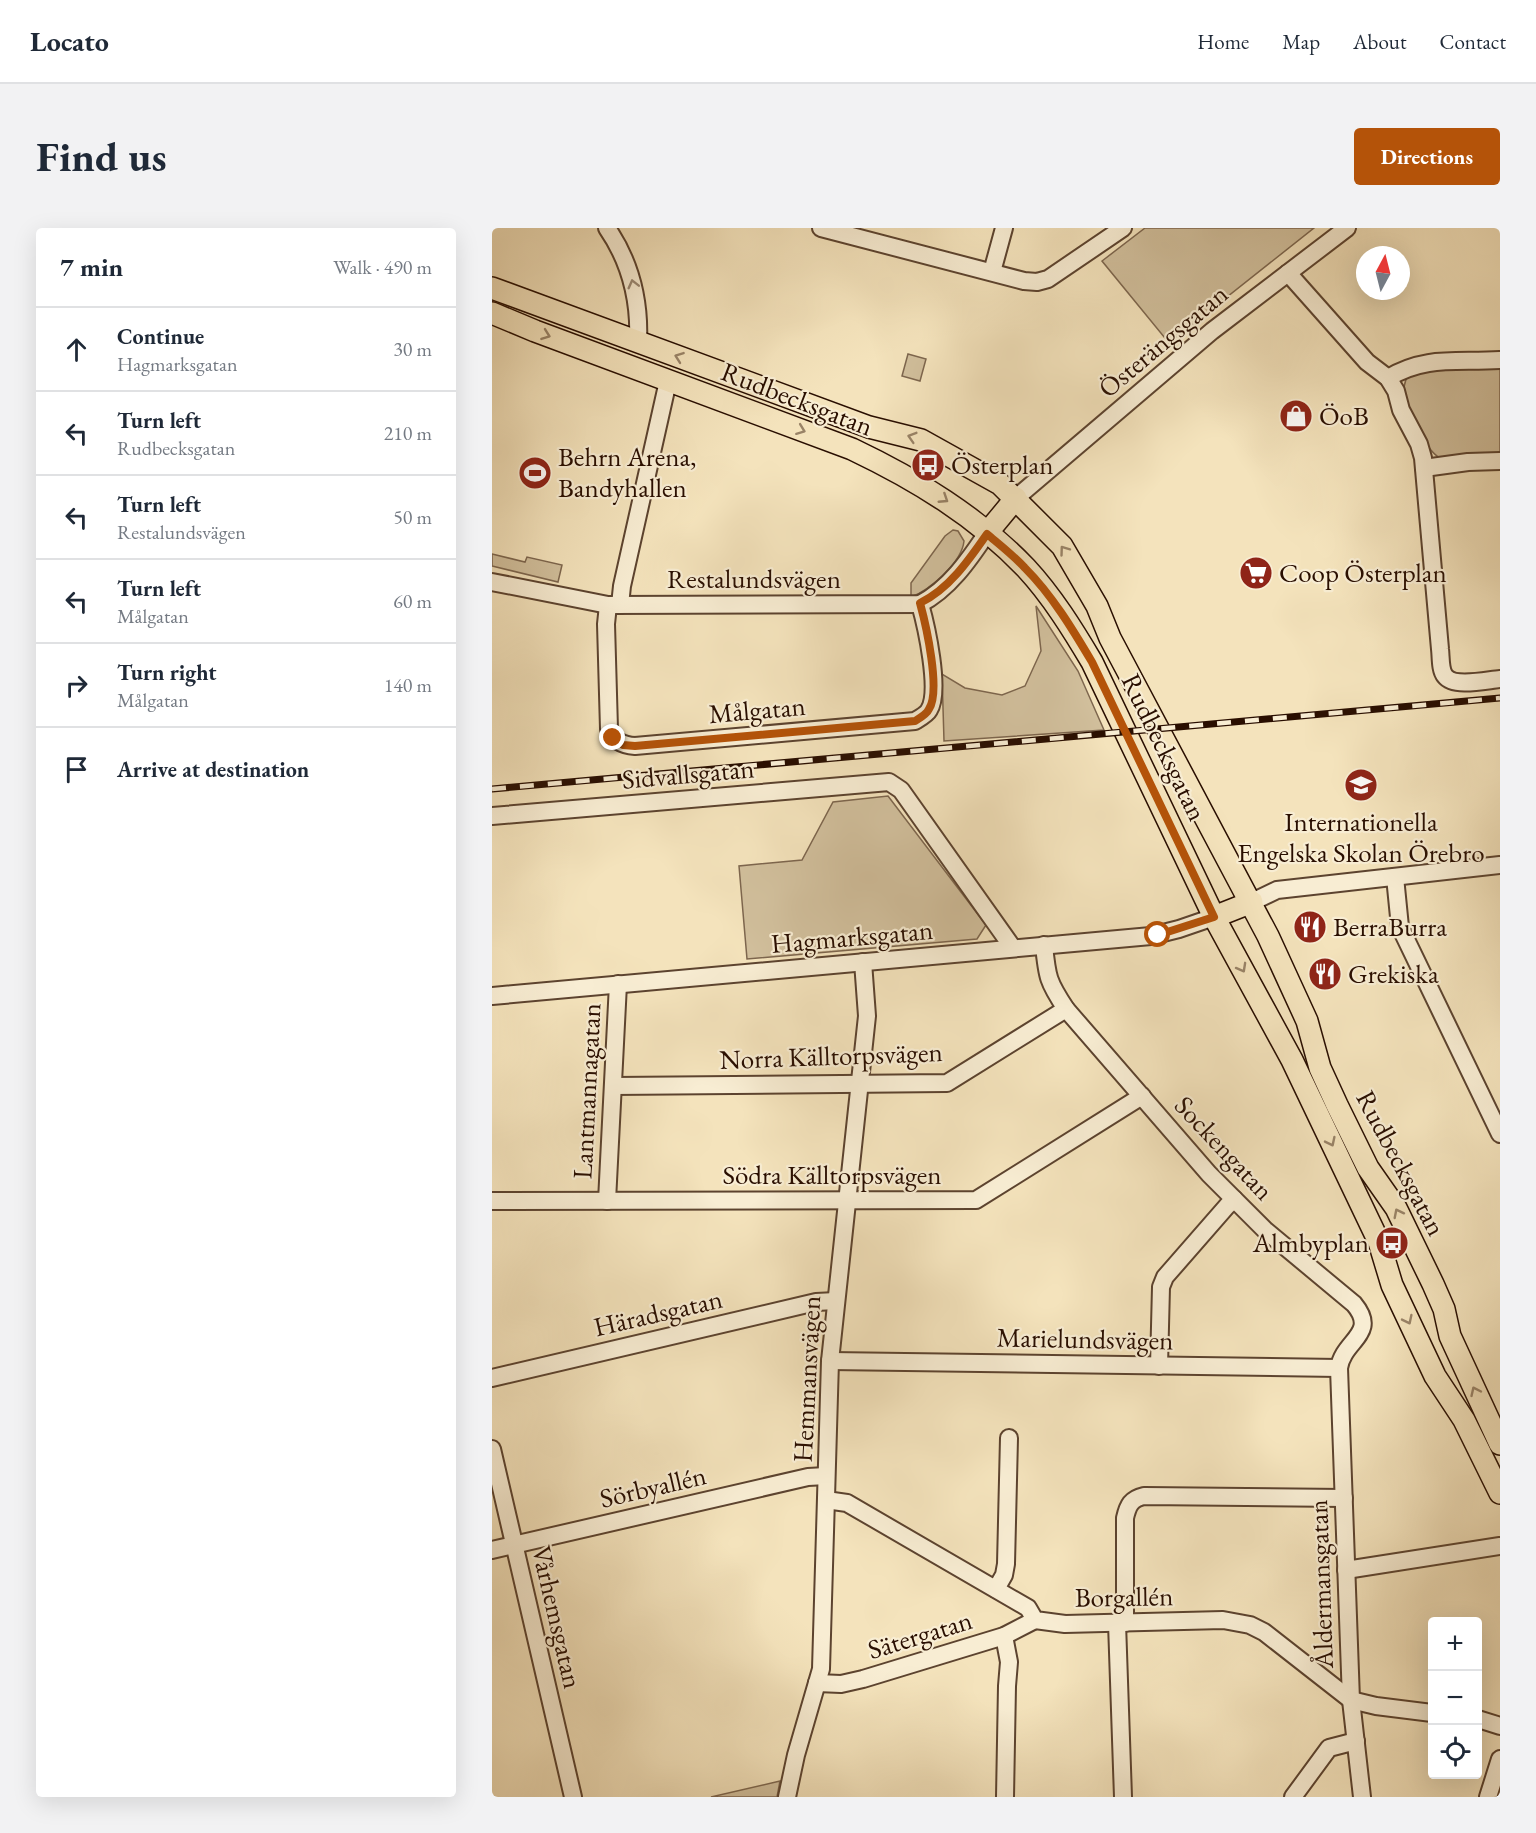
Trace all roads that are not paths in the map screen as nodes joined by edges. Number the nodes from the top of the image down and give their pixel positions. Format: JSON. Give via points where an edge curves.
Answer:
{"nodes":[{"id":1,"x":607,"y":228,"type":"edge"},
{"id":2,"x":821,"y":228,"type":"edge"},
{"id":3,"x":1004,"y":228,"type":"edge"},
{"id":4,"x":1123,"y":228,"type":"edge"},
{"id":5,"x":1347,"y":228,"type":"edge"},
{"id":6,"x":992,"y":272,"type":"junction"},
{"id":7,"x":1288,"y":273,"type":"junction"},
{"id":8,"x":492,"y":288,"type":"edge"},
{"id":9,"x":492,"y":313,"type":"edge"},
{"id":10,"x":638,"y":342,"type":"junction"},
{"id":11,"x":1500,"y":360,"type":"edge"},
{"id":12,"x":1388,"y":378,"type":"junction"},
{"id":13,"x":669,"y":381,"type":"junction"},
{"id":14,"x":1500,"y":461,"type":"edge"},
{"id":15,"x":1424,"y":468,"type":"junction"},
{"id":16,"x":1016,"y":498,"type":"junction"},
{"id":17,"x":987,"y":534,"type":"junction"},
{"id":18,"x":492,"y":582,"type":"edge"},
{"id":19,"x":920,"y":603,"type":"junction"},
{"id":20,"x":614,"y":605,"type":"junction"},
{"id":21,"x":1500,"y":679,"type":"edge"},
{"id":22,"x":492,"y":816,"type":"edge"},
{"id":23,"x":1500,"y":865,"type":"edge"},
{"id":24,"x":1395,"y":877,"type":"junction"},
{"id":25,"x":1252,"y":902,"type":"junction"},
{"id":26,"x":1214,"y":917,"type":"junction"},
{"id":27,"x":1044,"y":945,"type":"junction"},
{"id":28,"x":1013,"y":948,"type":"junction"},
{"id":29,"x":863,"y":962,"type":"junction"},
{"id":30,"x":618,"y":984,"type":"junction"},
{"id":31,"x":492,"y":996,"type":"edge"},
{"id":32,"x":1066,"y":1009,"type":"junction"},
{"id":33,"x":860,"y":1084,"type":"junction"},
{"id":34,"x":613,"y":1086,"type":"junction"},
{"id":35,"x":1142,"y":1096,"type":"junction"},
{"id":36,"x":1500,"y":1134,"type":"edge"},
{"id":37,"x":847,"y":1200,"type":"junction"},
{"id":38,"x":1234,"y":1200,"type":"junction"},
{"id":39,"x":492,"y":1201,"type":"edge"},
{"id":40,"x":607,"y":1201,"type":"junction"},
{"id":41,"x":836,"y":1301,"type":"junction"},
{"id":42,"x":830,"y":1361,"type":"junction"},
{"id":43,"x":1159,"y":1366,"type":"junction"},
{"id":44,"x":1339,"y":1368,"type":"junction"},
{"id":45,"x":492,"y":1378,"type":"edge"},
{"id":46,"x":1009,"y":1438,"type":"dead end"},
{"id":47,"x":1500,"y":1444,"type":"edge"},
{"id":48,"x":492,"y":1449,"type":"edge"},
{"id":49,"x":826,"y":1476,"type":"junction"},
{"id":50,"x":1500,"y":1493,"type":"edge"},
{"id":51,"x":1344,"y":1498,"type":"junction"},
{"id":52,"x":826,"y":1500,"type":"junction"},
{"id":53,"x":514,"y":1545,"type":"junction"},
{"id":54,"x":1500,"y":1546,"type":"edge"},
{"id":55,"x":492,"y":1550,"type":"edge"},
{"id":56,"x":1346,"y":1570,"type":"junction"},
{"id":57,"x":996,"y":1589,"type":"junction"},
{"id":58,"x":1035,"y":1620,"type":"junction"},
{"id":59,"x":1121,"y":1623,"type":"junction"},
{"id":60,"x":1004,"y":1636,"type":"junction"},
{"id":61,"x":817,"y":1683,"type":"junction"},
{"id":62,"x":1351,"y":1700,"type":"junction"},
{"id":63,"x":1428,"y":1712,"type":"edge"},
{"id":64,"x":1482,"y":1720,"type":"edge"},
{"id":65,"x":1500,"y":1726,"type":"edge"},
{"id":66,"x":1356,"y":1741,"type":"junction"},
{"id":67,"x":1500,"y":1759,"type":"edge"},
{"id":68,"x":573,"y":1797,"type":"edge"},
{"id":69,"x":787,"y":1797,"type":"edge"},
{"id":70,"x":1005,"y":1797,"type":"edge"},
{"id":71,"x":1123,"y":1797,"type":"edge"},
{"id":72,"x":1293,"y":1797,"type":"edge"},
{"id":73,"x":1362,"y":1797,"type":"edge"},
{"id":74,"x":1488,"y":1797,"type":"edge"}],
"edges":[{"from":10,"to":1,"type":"street","one_way":true,"via":[[637,298],[631,275]]},
{"from":2,"to":6,"type":"street"},
{"from":3,"to":6,"type":"street"},
{"from":4,"to":6,"type":"street","via":[[1048,279],[1024,281]]},
{"from":5,"to":7,"type":"street","name":"Österängsgatan"},
{"from":7,"to":12,"type":"street","via":[[1366,362]]},
{"from":7,"to":16,"type":"street","name":"Österängsgatan","via":[[1197,344]]},
{"from":8,"to":10,"type":"main road","name":"Rudbecksgatan"},
{"from":9,"to":13,"type":"main road","name":"Rudbecksgatan","one_way":true},
{"from":16,"to":10,"type":"main road","name":"Rudbecksgatan","one_way":true,"via":[[1000,484],[921,440],[869,427]]},
{"from":11,"to":12,"type":"street","via":[[1434,361]]},
{"from":12,"to":15,"type":"street","via":[[1419,444]]},
{"from":13,"to":17,"type":"main road","name":"Rudbecksgatan","one_way":true,"via":[[852,449],[953,504]]},
{"from":13,"to":20,"type":"street","name":"Målgatan","via":[[622,586]]},
{"from":14,"to":15,"type":"street"},
{"from":15,"to":21,"type":"street","via":[[1442,671],[1457,683]]},
{"from":16,"to":17,"type":"main road"},
{"from":25,"to":16,"type":"main road","name":"Rudbecksgatan","one_way":true,"via":[[1074,564]]},
{"from":17,"to":19,"type":"street","via":[[943,588]]},
{"from":17,"to":26,"type":"main road","name":"Rudbecksgatan","via":[[1022,564],[1041,587],[1092,662]]},
{"from":18,"to":20,"type":"street","name":"Restalundsvägen"},
{"from":19,"to":20,"type":"street","name":"Restalundsvägen"},
{"from":19,"to":20,"type":"street","name":"Målgatan","via":[[934,691],[929,711],[915,721],[635,746],[623,745],[609,729],[606,624]]},
{"from":22,"to":28,"type":"street","name":"Sidvallsgatan","via":[[889,782],[901,790]]},
{"from":23,"to":24,"type":"street"},
{"from":24,"to":25,"type":"street","via":[[1277,890]]},
{"from":24,"to":36,"type":"street","via":[[1400,927]]},
{"from":25,"to":26,"type":"main road"},
{"from":47,"to":25,"type":"main road","name":"Rudbecksgatan","one_way":true,"via":[[1450,1336],[1433,1284],[1396,1208],[1368,1168],[1320,1068],[1307,1021]]},
{"from":26,"to":27,"type":"street","name":"Hagmarksgatan","via":[[1158,935]]},
{"from":26,"to":50,"type":"main road","name":"Rudbecksgatan","one_way":true,"via":[[1302,1082],[1379,1242],[1392,1285],[1435,1376],[1464,1420]]},
{"from":27,"to":28,"type":"street","name":"Hagmarksgatan"},
{"from":27,"to":32,"type":"street","name":"Sockengatan","via":[[1046,974]]},
{"from":28,"to":29,"type":"street","name":"Hagmarksgatan"},
{"from":29,"to":30,"type":"street","name":"Hagmarksgatan"},
{"from":29,"to":33,"type":"street","name":"Hemmansvägen","via":[[867,1016]]},
{"from":30,"to":31,"type":"street","name":"Hagmarksgatan"},
{"from":30,"to":34,"type":"street","name":"Lantmannagatan"},
{"from":32,"to":33,"type":"street","name":"Norra Källtorpsvägen","via":[[947,1083]]},
{"from":32,"to":35,"type":"street","name":"Sockengatan"},
{"from":33,"to":34,"type":"street","name":"Norra Källtorpsvägen"},
{"from":33,"to":37,"type":"street","name":"Hemmansvägen"},
{"from":34,"to":40,"type":"street","name":"Lantmannagatan"},
{"from":35,"to":37,"type":"street","name":"Södra Källtorpsvägen","via":[[976,1200]]},
{"from":35,"to":38,"type":"street","name":"Sockengatan"},
{"from":37,"to":40,"type":"street","name":"Södra Källtorpsvägen"},
{"from":37,"to":41,"type":"street","name":"Hemmansvägen"},
{"from":38,"to":43,"type":"street","via":[[1165,1277],[1161,1287]]},
{"from":38,"to":44,"type":"street","name":"Sockengatan","via":[[1362,1314],[1361,1332],[1341,1356]]},
{"from":39,"to":40,"type":"street","name":"Södra Källtorpsvägen"},
{"from":41,"to":42,"type":"street","name":"Hemmansvägen"},
{"from":41,"to":45,"type":"street","name":"Häradsgatan","via":[[816,1302]]},
{"from":42,"to":43,"type":"street","name":"Marielundsvägen"},
{"from":42,"to":49,"type":"street","name":"Hemmansvägen"},
{"from":43,"to":44,"type":"street","name":"Marielundsvägen"},
{"from":44,"to":51,"type":"street","name":"Åldermansgatan"},
{"from":46,"to":57,"type":"street","via":[[1006,1564]]},
{"from":48,"to":53,"type":"street","name":"Vårhemsgatan"},
{"from":49,"to":52,"type":"street","name":"Hemmansvägen"},
{"from":49,"to":53,"type":"street","name":"Sörbyallén"},
{"from":51,"to":56,"type":"street","name":"Åldermansgatan"},
{"from":51,"to":59,"type":"street","via":[[1136,1498],[1130,1502],[1125,1518]]},
{"from":52,"to":57,"type":"street","via":[[847,1503]]},
{"from":52,"to":61,"type":"street","name":"Hemmansvägen","via":[[821,1669]]},
{"from":53,"to":55,"type":"street","name":"Sörbyallén"},
{"from":53,"to":68,"type":"street","name":"Vårhemsgatan"},
{"from":54,"to":56,"type":"street"},
{"from":56,"to":62,"type":"street","name":"Åldermansgatan"},
{"from":57,"to":58,"type":"street","via":[[1028,1608]]},
{"from":58,"to":59,"type":"street","name":"Borgallén"},
{"from":58,"to":60,"type":"street","name":"Sätergatan"},
{"from":59,"to":62,"type":"street","name":"Borgallén","via":[[1222,1620],[1250,1625]]},
{"from":59,"to":71,"type":"street"},
{"from":60,"to":61,"type":"street","name":"Sätergatan","via":[[863,1679],[841,1684]]},
{"from":60,"to":70,"type":"street","via":[[1009,1662]]},
{"from":61,"to":69,"type":"street","name":"Hemmansvägen"},
{"from":62,"to":63,"type":"street","name":"Borgallén"},
{"from":62,"to":66,"type":"street","name":"Åldermansgatan"},
{"from":64,"to":65,"type":"street"},
{"from":66,"to":72,"type":"street","via":[[1329,1748]]},
{"from":66,"to":73,"type":"street","name":"Åldermansgatan"},
{"from":67,"to":74,"type":"street"}]}
